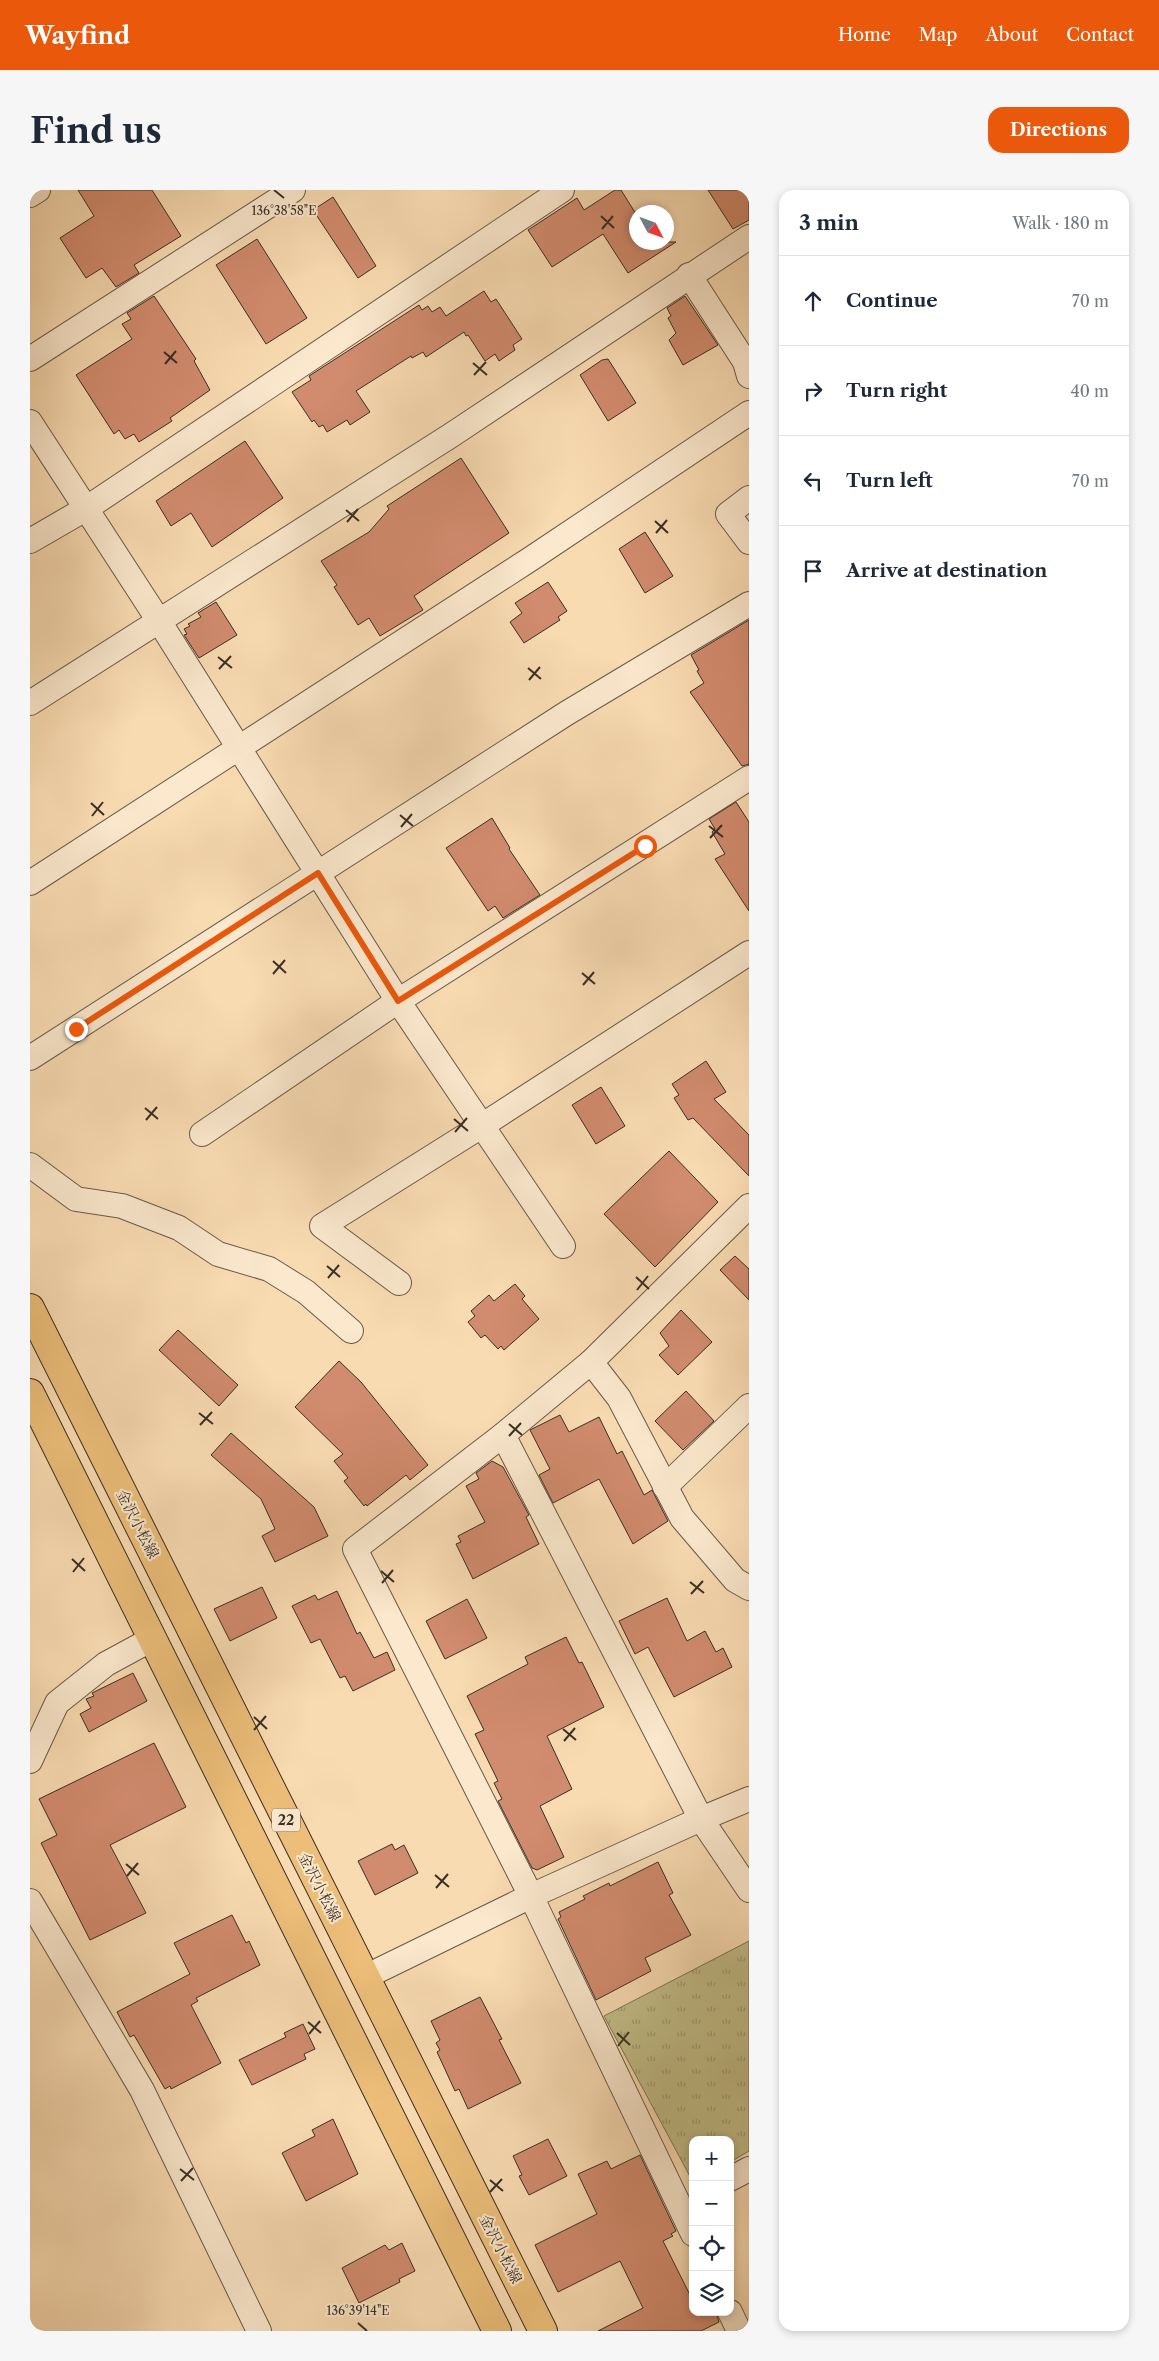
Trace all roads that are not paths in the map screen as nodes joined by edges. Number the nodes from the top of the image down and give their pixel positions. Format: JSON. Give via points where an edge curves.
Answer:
{"nodes":[{"id":1,"x":38,"y":190,"type":"edge"},
{"id":2,"x":293,"y":190,"type":"edge"},
{"id":3,"x":562,"y":190,"type":"edge"},
{"id":4,"x":30,"y":195,"type":"edge"},
{"id":5,"x":749,"y":236,"type":"edge"},
{"id":6,"x":689,"y":275,"type":"junction"},
{"id":7,"x":30,"y":359,"type":"edge"},
{"id":8,"x":749,"y":376,"type":"edge"},
{"id":9,"x":749,"y":413,"type":"edge"},
{"id":10,"x":30,"y":422,"type":"edge"},
{"id":11,"x":749,"y":498,"type":"edge"},
{"id":12,"x":87,"y":508,"type":"junction"},
{"id":13,"x":30,"y":541,"type":"edge"},
{"id":14,"x":749,"y":542,"type":"edge"},
{"id":15,"x":749,"y":604,"type":"edge"},
{"id":16,"x":159,"y":622,"type":"junction"},
{"id":17,"x":30,"y":703,"type":"edge"},
{"id":18,"x":239,"y":749,"type":"junction"},
{"id":19,"x":749,"y":778,"type":"edge"},
{"id":20,"x":318,"y":873,"type":"junction"},
{"id":21,"x":30,"y":883,"type":"edge"},
{"id":22,"x":749,"y":953,"type":"edge"},
{"id":23,"x":398,"y":1001,"type":"junction"},
{"id":24,"x":30,"y":1058,"type":"edge"},
{"id":25,"x":483,"y":1125,"type":"junction"},
{"id":26,"x":202,"y":1134,"type":"dead end"},
{"id":27,"x":30,"y":1165,"type":"edge"},
{"id":28,"x":749,"y":1206,"type":"edge"},
{"id":29,"x":563,"y":1246,"type":"dead end"},
{"id":30,"x":399,"y":1284,"type":"dead end"},
{"id":31,"x":30,"y":1308,"type":"edge"},
{"id":32,"x":351,"y":1331,"type":"dead end"},
{"id":33,"x":591,"y":1362,"type":"junction"},
{"id":34,"x":32,"y":1401,"type":"edge"},
{"id":35,"x":749,"y":1406,"type":"edge"},
{"id":36,"x":503,"y":1436,"type":"junction"},
{"id":37,"x":665,"y":1488,"type":"junction"},
{"id":38,"x":749,"y":1588,"type":"edge"},
{"id":39,"x":152,"y":1639,"type":"junction"},
{"id":40,"x":30,"y":1761,"type":"edge"},
{"id":41,"x":749,"y":1798,"type":"edge"},
{"id":42,"x":701,"y":1819,"type":"junction"},
{"id":43,"x":749,"y":1890,"type":"edge"},
{"id":44,"x":531,"y":1896,"type":"junction"},
{"id":45,"x":30,"y":1901,"type":"edge"},
{"id":46,"x":365,"y":1977,"type":"junction"},
{"id":47,"x":749,"y":2169,"type":"edge"},
{"id":48,"x":734,"y":2177,"type":"edge"},
{"id":49,"x":686,"y":2201,"type":"edge"},
{"id":50,"x":691,"y":2226,"type":"edge"},
{"id":51,"x":732,"y":2316,"type":"edge"},
{"id":52,"x":259,"y":2331,"type":"edge"},
{"id":53,"x":497,"y":2331,"type":"edge"},
{"id":54,"x":543,"y":2331,"type":"edge"},
{"id":55,"x":739,"y":2331,"type":"edge"}],
"edges":[{"from":1,"to":4,"type":"street"},
{"from":2,"to":7,"type":"street"},
{"from":3,"to":12,"type":"street"},
{"from":5,"to":6,"type":"street"},
{"from":6,"to":8,"type":"street","via":[[744,362]]},
{"from":6,"to":16,"type":"street","via":[[450,436]]},
{"from":9,"to":18,"type":"street"},
{"from":10,"to":12,"type":"street"},
{"from":11,"to":14,"type":"street","via":[[728,514]]},
{"from":12,"to":13,"type":"street"},
{"from":12,"to":16,"type":"street"},
{"from":15,"to":20,"type":"street","via":[[567,714]]},
{"from":16,"to":17,"type":"street"},
{"from":16,"to":18,"type":"street"},
{"from":18,"to":20,"type":"street"},
{"from":18,"to":21,"type":"street"},
{"from":19,"to":23,"type":"street"},
{"from":20,"to":23,"type":"street"},
{"from":20,"to":24,"type":"street"},
{"from":22,"to":25,"type":"street"},
{"from":23,"to":25,"type":"street"},
{"from":23,"to":26,"type":"street"},
{"from":25,"to":29,"type":"street"},
{"from":25,"to":30,"type":"street","via":[[322,1226]]},
{"from":27,"to":32,"type":"street","via":[[76,1199],[122,1206],[179,1228],[218,1254],[269,1269],[306,1292]]},
{"from":28,"to":33,"type":"street"},
{"from":31,"to":46,"type":"main road","name":"金沢小松線","number":"22"},
{"from":33,"to":36,"type":"street"},
{"from":33,"to":37,"type":"street","via":[[619,1398]]},
{"from":34,"to":39,"type":"main road","number":"22"},
{"from":35,"to":37,"type":"street"},
{"from":36,"to":42,"type":"street"},
{"from":36,"to":44,"type":"street","via":[[355,1549]]},
{"from":37,"to":38,"type":"street","via":[[682,1518],[735,1580]]},
{"from":39,"to":40,"type":"street","via":[[106,1664],[57,1703]]},
{"from":39,"to":53,"type":"main road","number":"22"},
{"from":41,"to":42,"type":"street"},
{"from":42,"to":43,"type":"street"},
{"from":42,"to":44,"type":"street"},
{"from":44,"to":46,"type":"street"},
{"from":44,"to":49,"type":"street"},
{"from":45,"to":52,"type":"street","via":[[142,2090]]},
{"from":46,"to":54,"type":"main road","name":"金沢小松線","number":"22"},
{"from":47,"to":48,"type":"street"},
{"from":49,"to":50,"type":"street"},
{"from":51,"to":55,"type":"street"}]}
